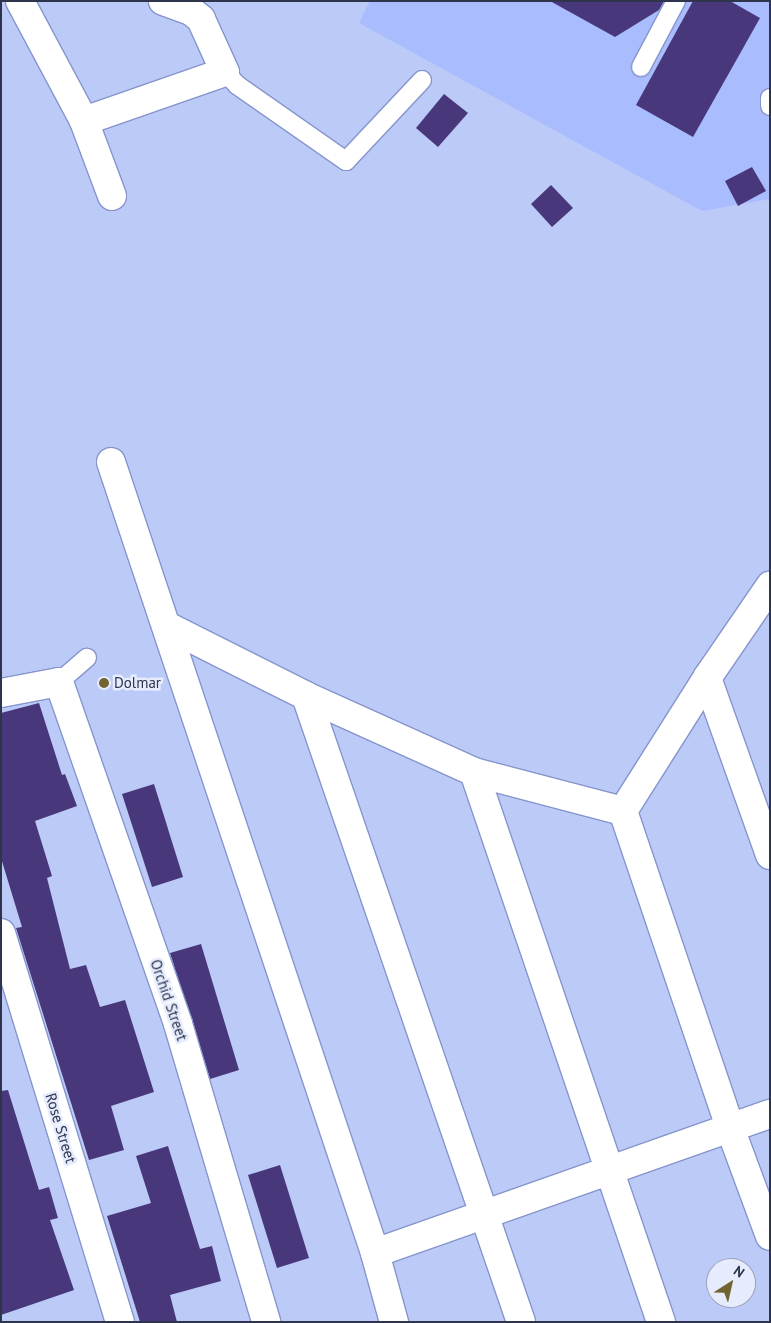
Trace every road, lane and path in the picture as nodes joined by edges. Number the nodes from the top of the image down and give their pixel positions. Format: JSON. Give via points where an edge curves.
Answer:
{"nodes":[{"id":1,"x":20,"y":1,"type":"edge"},
{"id":2,"x":163,"y":1,"type":"edge"},
{"id":3,"x":676,"y":1,"type":"edge"},
{"id":4,"x":641,"y":67,"type":"dead end"},
{"id":5,"x":225,"y":72,"type":"junction"},
{"id":6,"x":422,"y":80,"type":"dead end"},
{"id":7,"x":770,"y":98,"type":"edge"},
{"id":8,"x":770,"y":106,"type":"edge"},
{"id":9,"x":84,"y":121,"type":"junction"},
{"id":10,"x":112,"y":196,"type":"dead end"},
{"id":11,"x":111,"y":462,"type":"dead end"},
{"id":12,"x":770,"y":586,"type":"edge"},
{"id":13,"x":166,"y":626,"type":"junction"},
{"id":14,"x":87,"y":658,"type":"dead end"},
{"id":15,"x":707,"y":678,"type":"junction"},
{"id":16,"x":59,"y":682,"type":"junction"},
{"id":17,"x":1,"y":693,"type":"edge"},
{"id":18,"x":306,"y":696,"type":"junction"},
{"id":19,"x":474,"y":772,"type":"junction"},
{"id":20,"x":623,"y":811,"type":"junction"},
{"id":21,"x":770,"y":855,"type":"edge"},
{"id":22,"x":1,"y":933,"type":"edge"},
{"id":23,"x":770,"y":1114,"type":"edge"},
{"id":24,"x":730,"y":1128,"type":"junction"},
{"id":25,"x":607,"y":1171,"type":"junction"},
{"id":26,"x":483,"y":1215,"type":"junction"},
{"id":27,"x":770,"y":1236,"type":"edge"},
{"id":28,"x":375,"y":1253,"type":"junction"},
{"id":29,"x":120,"y":1322,"type":"edge"},
{"id":30,"x":266,"y":1322,"type":"edge"},
{"id":31,"x":394,"y":1322,"type":"edge"},
{"id":32,"x":521,"y":1322,"type":"edge"},
{"id":33,"x":661,"y":1322,"type":"edge"}],
"edges":[{"from":1,"to":9,"type":"street"},
{"from":2,"to":5,"type":"street","via":[[191,11],[201,19]]},
{"from":3,"to":4,"type":"lane"},
{"from":5,"to":6,"type":"lane","via":[[237,85],[346,161]]},
{"from":5,"to":9,"type":"street"},
{"from":7,"to":8,"type":"lane"},
{"from":9,"to":10,"type":"street"},
{"from":11,"to":13,"type":"street"},
{"from":12,"to":15,"type":"street"},
{"from":13,"to":18,"type":"street"},
{"from":13,"to":28,"type":"street"},
{"from":14,"to":16,"type":"lane"},
{"from":15,"to":20,"type":"street"},
{"from":15,"to":21,"type":"street"},
{"from":16,"to":17,"type":"street"},
{"from":16,"to":30,"type":"street","name":"Orchid Street","via":[[178,1024]]},
{"from":18,"to":19,"type":"street"},
{"from":18,"to":26,"type":"street"},
{"from":19,"to":20,"type":"street"},
{"from":19,"to":25,"type":"street"},
{"from":20,"to":24,"type":"street"},
{"from":22,"to":29,"type":"street","name":"Rose Street"},
{"from":23,"to":24,"type":"street"},
{"from":24,"to":25,"type":"street"},
{"from":24,"to":27,"type":"street"},
{"from":25,"to":26,"type":"street"},
{"from":25,"to":33,"type":"street"},
{"from":26,"to":28,"type":"street"},
{"from":26,"to":32,"type":"street"},
{"from":28,"to":31,"type":"street"}]}
